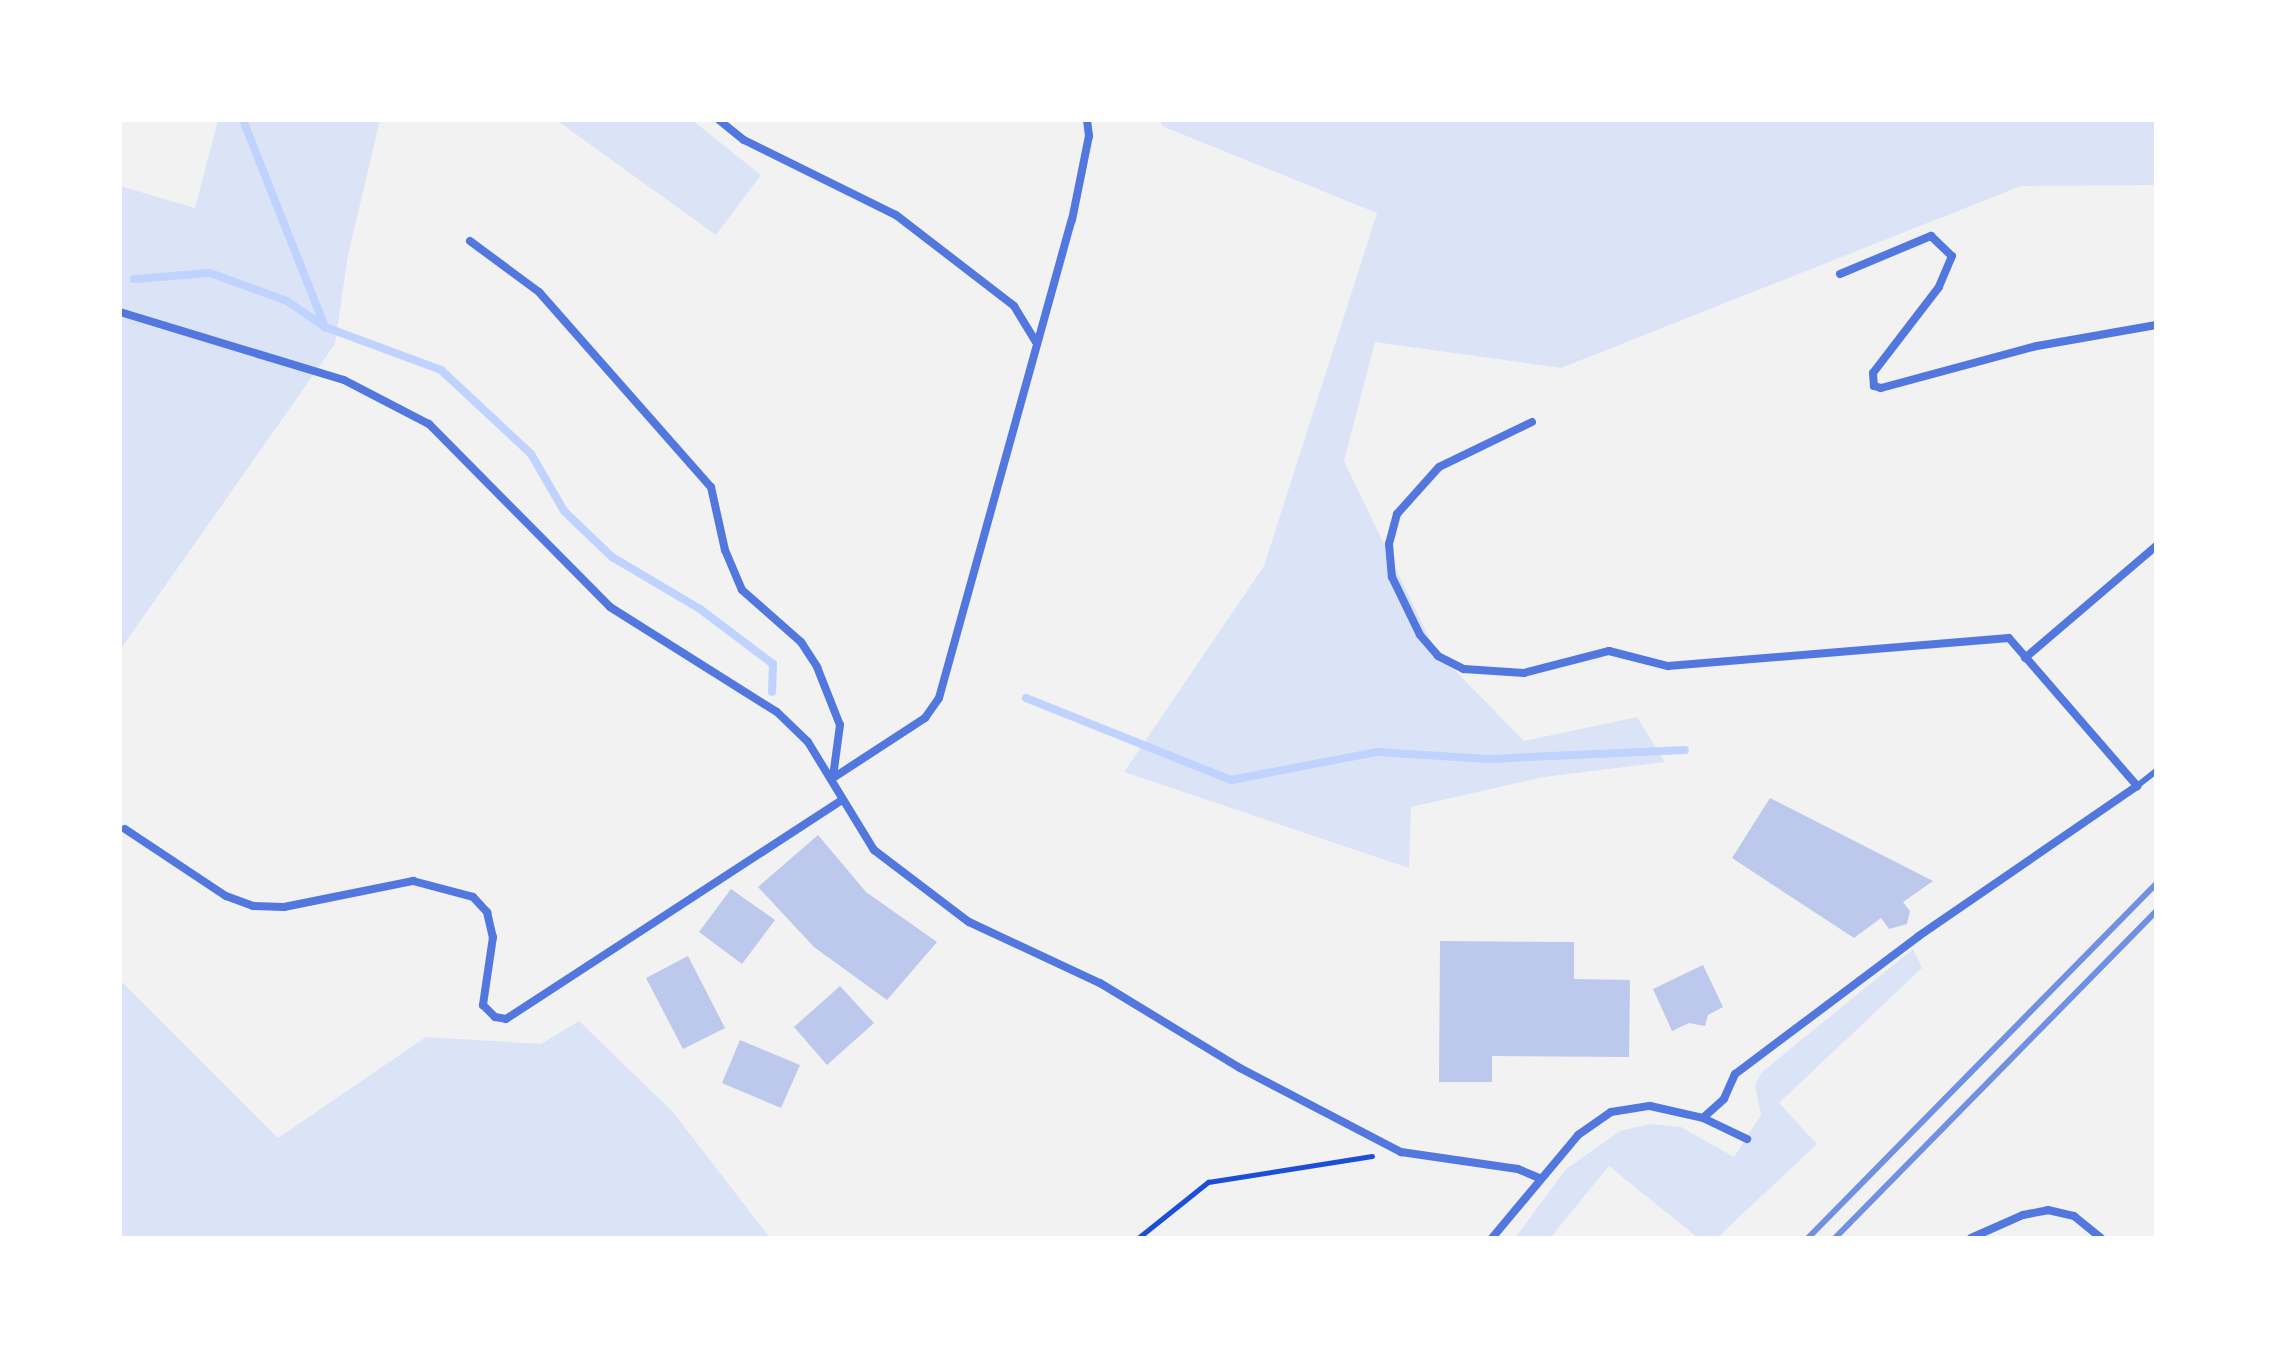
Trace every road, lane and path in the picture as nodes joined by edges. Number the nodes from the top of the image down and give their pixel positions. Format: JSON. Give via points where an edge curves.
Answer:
{"nodes":[{"id":1,"x":719,"y":120,"type":"edge"},
{"id":2,"x":1087,"y":120,"type":"edge"},
{"id":3,"x":470,"y":241,"type":"dead end"},
{"id":4,"x":1840,"y":274,"type":"dead end"},
{"id":5,"x":120,"y":312,"type":"edge"},
{"id":6,"x":2156,"y":325,"type":"edge"},
{"id":7,"x":1036,"y":342,"type":"junction"},
{"id":8,"x":1532,"y":422,"type":"dead end"},
{"id":9,"x":2156,"y":546,"type":"edge"},
{"id":10,"x":2025,"y":658,"type":"junction"},
{"id":11,"x":2156,"y":771,"type":"edge"},
{"id":12,"x":833,"y":778,"type":"junction"},
{"id":13,"x":2137,"y":786,"type":"junction"},
{"id":14,"x":840,"y":801,"type":"junction"},
{"id":15,"x":125,"y":829,"type":"dead end"},
{"id":16,"x":1703,"y":1118,"type":"junction"},
{"id":17,"x":1747,"y":1139,"type":"dead end"},
{"id":18,"x":1401,"y":1152,"type":"junction"},
{"id":19,"x":1541,"y":1179,"type":"junction"},
{"id":20,"x":1138,"y":1238,"type":"edge"},
{"id":21,"x":1492,"y":1238,"type":"edge"},
{"id":22,"x":1971,"y":1238,"type":"edge"},
{"id":23,"x":2101,"y":1238,"type":"edge"}],
"edges":[{"from":1,"to":7,"type":"street","via":[[744,140],[896,215],[1014,306]]},
{"from":2,"to":7,"type":"street","via":[[1089,136],[1072,220]]},
{"from":3,"to":12,"type":"street","via":[[539,292],[711,487],[725,550],[742,590],[801,642],[817,667],[840,725]]},
{"from":4,"to":6,"type":"street","via":[[1931,236],[1952,256],[1939,287],[1873,373],[1874,386],[1881,388],[2037,346]]},
{"from":5,"to":12,"type":"street","via":[[332,375],[429,424],[610,607],[777,712],[808,742]]},
{"from":7,"to":12,"type":"street","via":[[939,698],[925,718]]},
{"from":8,"to":10,"type":"street","via":[[1439,467],[1397,514],[1389,544],[1392,577],[1420,635],[1438,656],[1464,669],[1524,673],[1609,651],[1668,666],[2009,638]]},
{"from":9,"to":10,"type":"street"},
{"from":10,"to":13,"type":"street"},
{"from":11,"to":13,"type":"lane"},
{"from":12,"to":14,"type":"street"},
{"from":13,"to":16,"type":"street","via":[[1919,936],[1735,1074],[1724,1099]]},
{"from":14,"to":15,"type":"street","via":[[506,1019],[495,1017],[483,1005],[493,937],[487,912],[473,897],[413,881],[284,907],[253,906],[226,896]]},
{"from":14,"to":18,"type":"street","via":[[874,850],[969,922],[1100,983],[1240,1068]]},
{"from":16,"to":17,"type":"street"},
{"from":16,"to":19,"type":"street","via":[[1650,1106],[1611,1112],[1578,1135]]},
{"from":18,"to":19,"type":"street","via":[[1518,1169]]},
{"from":18,"to":20,"type":"path","via":[[1208,1182]]},
{"from":19,"to":21,"type":"street"},
{"from":22,"to":23,"type":"street","via":[[2048,1210],[2074,1216]]}]}
